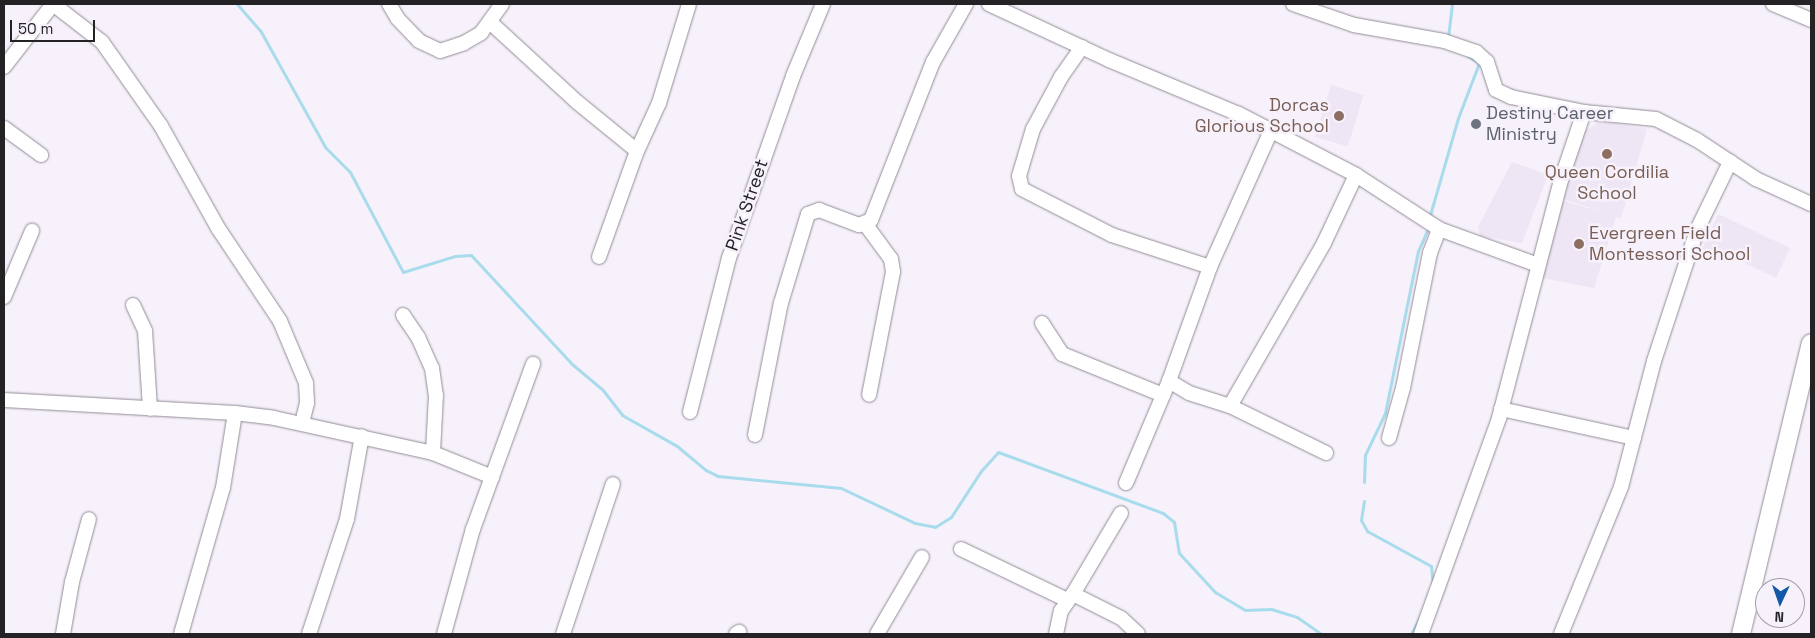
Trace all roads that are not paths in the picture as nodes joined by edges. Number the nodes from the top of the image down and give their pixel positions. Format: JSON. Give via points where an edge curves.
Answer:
{"nodes":[{"id":1,"x":53,"y":4,"type":"edge"},
{"id":2,"x":389,"y":4,"type":"edge"},
{"id":3,"x":502,"y":4,"type":"edge"},
{"id":4,"x":689,"y":4,"type":"edge"},
{"id":5,"x":823,"y":4,"type":"edge"},
{"id":6,"x":966,"y":4,"type":"edge"},
{"id":7,"x":989,"y":4,"type":"edge"},
{"id":8,"x":1292,"y":4,"type":"edge"},
{"id":9,"x":1773,"y":4,"type":"edge"},
{"id":10,"x":1811,"y":20,"type":"edge"},
{"id":11,"x":491,"y":23,"type":"junction"},
{"id":12,"x":1082,"y":47,"type":"junction"},
{"id":13,"x":4,"y":67,"type":"edge"},
{"id":14,"x":1584,"y":112,"type":"junction"},
{"id":15,"x":4,"y":128,"type":"edge"},
{"id":16,"x":1270,"y":132,"type":"junction"},
{"id":17,"x":637,"y":152,"type":"junction"},
{"id":18,"x":41,"y":155,"type":"dead end"},
{"id":19,"x":1730,"y":162,"type":"junction"},
{"id":20,"x":1356,"y":175,"type":"junction"},
{"id":21,"x":1811,"y":204,"type":"edge"},
{"id":22,"x":866,"y":225,"type":"junction"},
{"id":23,"x":1439,"y":229,"type":"junction"},
{"id":24,"x":32,"y":231,"type":"dead end"},
{"id":25,"x":599,"y":257,"type":"dead end"},
{"id":26,"x":1538,"y":265,"type":"junction"},
{"id":27,"x":1210,"y":267,"type":"junction"},
{"id":28,"x":4,"y":297,"type":"edge"},
{"id":29,"x":133,"y":305,"type":"dead end"},
{"id":30,"x":403,"y":315,"type":"dead end"},
{"id":31,"x":1042,"y":323,"type":"dead end"},
{"id":32,"x":1811,"y":343,"type":"edge"},
{"id":33,"x":533,"y":364,"type":"dead end"},
{"id":34,"x":1168,"y":381,"type":"junction"},
{"id":35,"x":869,"y":395,"type":"dead end"},
{"id":36,"x":1164,"y":395,"type":"junction"},
{"id":37,"x":4,"y":400,"type":"edge"},
{"id":38,"x":1230,"y":406,"type":"junction"},
{"id":39,"x":150,"y":409,"type":"junction"},
{"id":40,"x":1501,"y":409,"type":"junction"},
{"id":41,"x":690,"y":412,"type":"dead end"},
{"id":42,"x":235,"y":413,"type":"junction"},
{"id":43,"x":302,"y":424,"type":"junction"},
{"id":44,"x":754,"y":435,"type":"dead end"},
{"id":45,"x":362,"y":436,"type":"junction"},
{"id":46,"x":1389,"y":438,"type":"dead end"},
{"id":47,"x":1634,"y":438,"type":"junction"},
{"id":48,"x":433,"y":453,"type":"junction"},
{"id":49,"x":1326,"y":453,"type":"dead end"},
{"id":50,"x":492,"y":477,"type":"junction"},
{"id":51,"x":1126,"y":483,"type":"dead end"},
{"id":52,"x":613,"y":484,"type":"dead end"},
{"id":53,"x":1121,"y":513,"type":"dead end"},
{"id":54,"x":89,"y":519,"type":"dead end"},
{"id":55,"x":961,"y":548,"type":"dead end"},
{"id":56,"x":922,"y":558,"type":"dead end"},
{"id":57,"x":1070,"y":597,"type":"junction"},
{"id":58,"x":63,"y":634,"type":"edge"},
{"id":59,"x":181,"y":634,"type":"edge"},
{"id":60,"x":309,"y":634,"type":"edge"},
{"id":61,"x":444,"y":634,"type":"edge"},
{"id":62,"x":563,"y":634,"type":"edge"},
{"id":63,"x":878,"y":634,"type":"edge"},
{"id":64,"x":1056,"y":634,"type":"edge"},
{"id":65,"x":1138,"y":634,"type":"edge"},
{"id":66,"x":1421,"y":634,"type":"edge"},
{"id":67,"x":1561,"y":634,"type":"edge"},
{"id":68,"x":1741,"y":634,"type":"edge"}],
"edges":[{"from":1,"to":13,"type":"street"},
{"from":1,"to":43,"type":"street","via":[[102,42],[161,126],[218,228],[280,321],[306,383],[307,403]]},
{"from":2,"to":11,"type":"street","via":[[398,19],[419,40],[440,51],[464,43]]},
{"from":3,"to":11,"type":"street"},
{"from":4,"to":17,"type":"street","via":[[660,103]]},
{"from":5,"to":41,"type":"street","name":"Pink Street","via":[[793,76],[729,258]]},
{"from":6,"to":22,"type":"street","via":[[932,62],[876,212]]},
{"from":7,"to":12,"type":"street"},
{"from":8,"to":14,"type":"street","via":[[1354,25],[1444,41],[1476,52],[1487,62],[1496,90],[1511,97]]},
{"from":9,"to":10,"type":"street"},
{"from":11,"to":17,"type":"street"},
{"from":12,"to":16,"type":"street","via":[[1239,114]]},
{"from":12,"to":27,"type":"street","via":[[1061,77],[1033,129],[1019,176],[1022,189],[1112,235]]},
{"from":14,"to":19,"type":"street","via":[[1656,119]]},
{"from":14,"to":26,"type":"street","via":[[1567,159]]},
{"from":15,"to":18,"type":"street"},
{"from":16,"to":20,"type":"street"},
{"from":16,"to":27,"type":"street"},
{"from":17,"to":25,"type":"street"},
{"from":19,"to":21,"type":"street","via":[[1782,194]]},
{"from":19,"to":47,"type":"street","via":[[1696,230],[1654,361]]},
{"from":20,"to":23,"type":"street"},
{"from":20,"to":38,"type":"street","via":[[1319,251]]},
{"from":22,"to":35,"type":"street","via":[[891,259],[893,272]]},
{"from":22,"to":44,"type":"street","via":[[820,210],[808,214],[781,304]]},
{"from":23,"to":26,"type":"street"},
{"from":23,"to":46,"type":"street","via":[[1430,253],[1403,388]]},
{"from":24,"to":28,"type":"street"},
{"from":26,"to":40,"type":"street"},
{"from":27,"to":34,"type":"street"},
{"from":29,"to":39,"type":"street","via":[[145,331]]},
{"from":30,"to":48,"type":"street","via":[[418,337],[432,368],[436,395]]},
{"from":31,"to":36,"type":"street","via":[[1062,354]]},
{"from":32,"to":68,"type":"street"},
{"from":33,"to":50,"type":"street"},
{"from":34,"to":36,"type":"street"},
{"from":34,"to":38,"type":"street","via":[[1189,393]]},
{"from":36,"to":51,"type":"street"},
{"from":37,"to":39,"type":"street"},
{"from":38,"to":49,"type":"street"},
{"from":39,"to":42,"type":"street"},
{"from":40,"to":47,"type":"street"},
{"from":40,"to":66,"type":"street"},
{"from":42,"to":43,"type":"street"},
{"from":42,"to":59,"type":"street","via":[[223,488]]},
{"from":43,"to":45,"type":"street"},
{"from":45,"to":48,"type":"street"},
{"from":45,"to":60,"type":"street","via":[[347,519]]},
{"from":47,"to":67,"type":"street","via":[[1621,487]]},
{"from":48,"to":50,"type":"street"},
{"from":50,"to":61,"type":"street","via":[[473,529]]},
{"from":52,"to":62,"type":"street"},
{"from":53,"to":57,"type":"street"},
{"from":54,"to":58,"type":"street","via":[[72,582]]},
{"from":55,"to":57,"type":"street"},
{"from":56,"to":63,"type":"street"},
{"from":57,"to":64,"type":"street"},
{"from":57,"to":65,"type":"street","via":[[1121,618]]}]}
